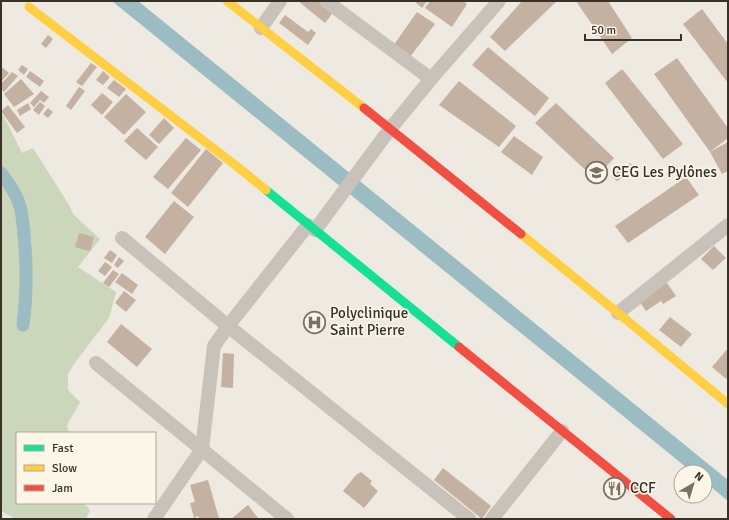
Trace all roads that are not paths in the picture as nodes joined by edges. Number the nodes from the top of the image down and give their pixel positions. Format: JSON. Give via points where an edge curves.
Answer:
{"nodes":[{"id":1,"x":227,"y":1,"type":"edge"},
{"id":2,"x":280,"y":1,"type":"edge"},
{"id":3,"x":326,"y":1,"type":"edge"},
{"id":4,"x":497,"y":2,"type":"edge"},
{"id":5,"x":29,"y":7,"type":"dead end"},
{"id":6,"x":260,"y":28,"type":"junction"},
{"id":7,"x":431,"y":79,"type":"junction"},
{"id":8,"x":390,"y":129,"type":"junction"},
{"id":9,"x":728,"y":226,"type":"edge"},
{"id":10,"x":311,"y":227,"type":"junction"},
{"id":11,"x":122,"y":238,"type":"dead end"},
{"id":12,"x":618,"y":313,"type":"junction"},
{"id":13,"x":228,"y":326,"type":"junction"},
{"id":14,"x":96,"y":363,"type":"dead end"},
{"id":15,"x":728,"y":404,"type":"edge"},
{"id":16,"x":562,"y":431,"type":"junction"},
{"id":17,"x":202,"y":449,"type":"junction"},
{"id":18,"x":154,"y":519,"type":"edge"},
{"id":19,"x":287,"y":519,"type":"edge"},
{"id":20,"x":469,"y":519,"type":"edge"},
{"id":21,"x":492,"y":519,"type":"edge"},
{"id":22,"x":672,"y":519,"type":"edge"}],
"edges":[{"from":1,"to":6,"type":"street"},
{"from":2,"to":6,"type":"street"},
{"from":3,"to":7,"type":"street"},
{"from":4,"to":7,"type":"street"},
{"from":5,"to":10,"type":"street","via":[[234,164]]},
{"from":6,"to":8,"type":"street"},
{"from":7,"to":8,"type":"street"},
{"from":8,"to":10,"type":"street","via":[[345,190]]},
{"from":8,"to":12,"type":"street"},
{"from":9,"to":12,"type":"street"},
{"from":10,"to":13,"type":"street"},
{"from":10,"to":16,"type":"street"},
{"from":11,"to":13,"type":"street"},
{"from":12,"to":15,"type":"street"},
{"from":13,"to":17,"type":"street","via":[[214,346]]},
{"from":13,"to":20,"type":"street"},
{"from":14,"to":17,"type":"street"},
{"from":16,"to":21,"type":"street"},
{"from":16,"to":22,"type":"street"},
{"from":17,"to":18,"type":"street"},
{"from":17,"to":19,"type":"street"}]}
